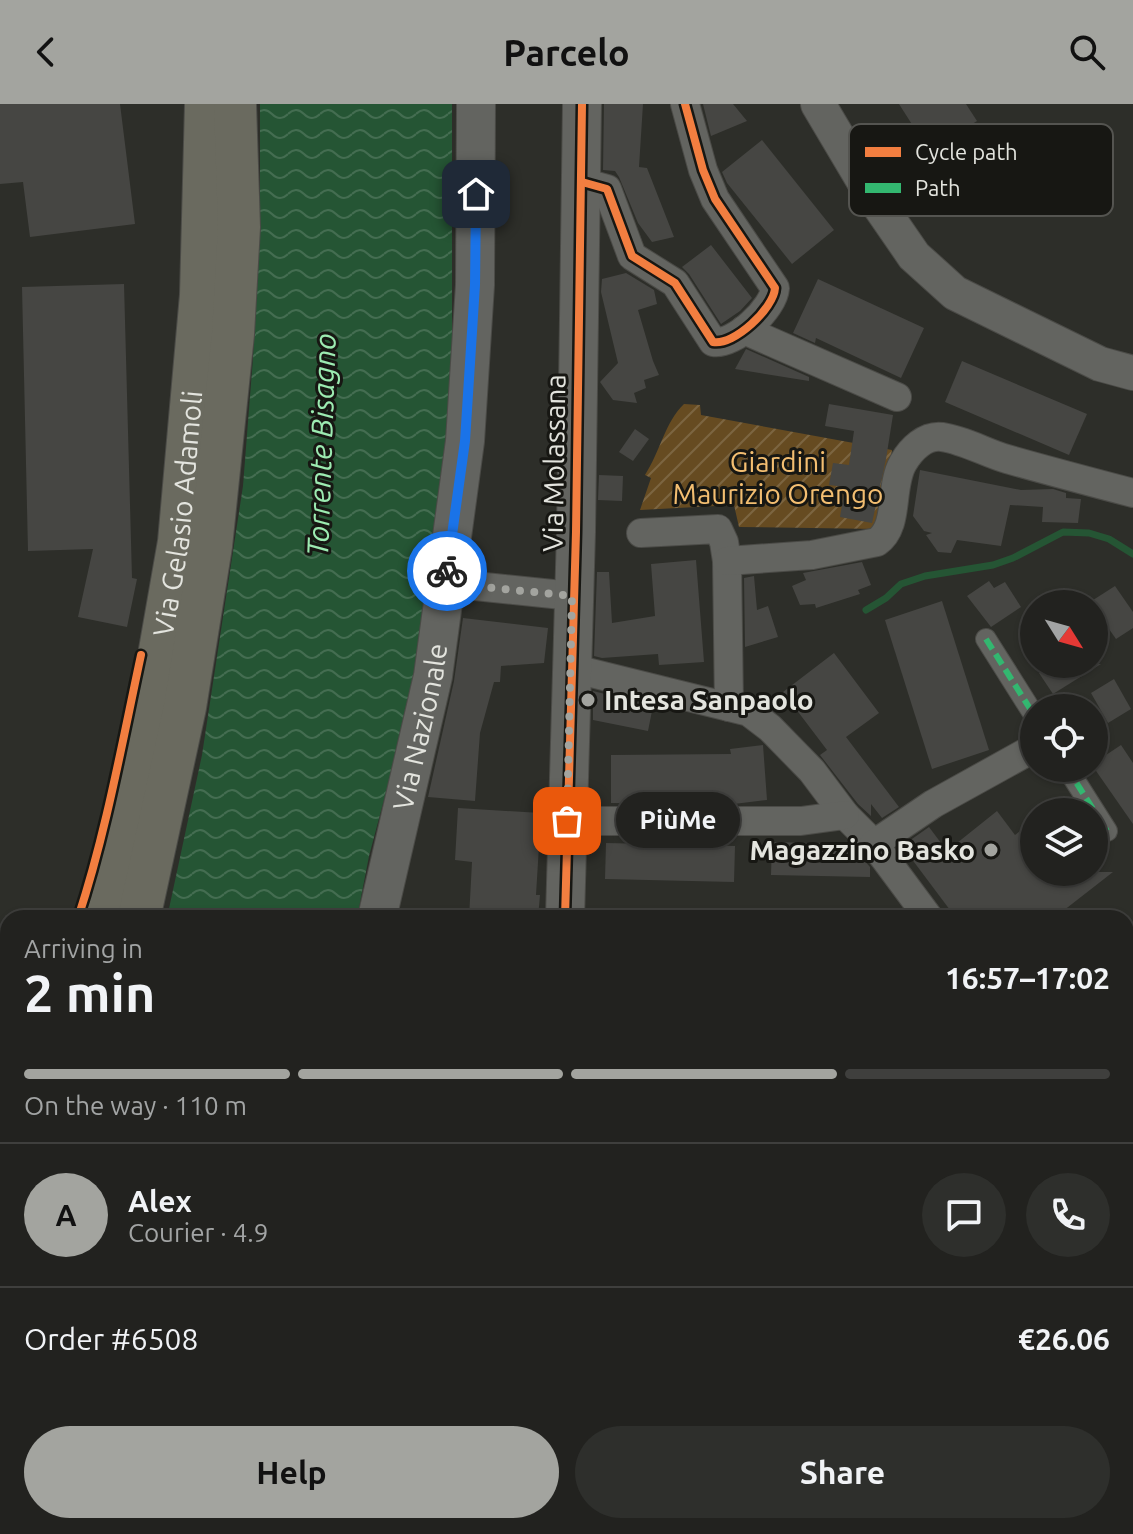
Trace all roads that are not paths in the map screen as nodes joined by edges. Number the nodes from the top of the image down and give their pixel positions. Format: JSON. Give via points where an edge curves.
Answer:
{"nodes":[{"id":1,"x":206,"y":104,"type":"edge"},
{"id":2,"x":235,"y":104,"type":"edge"},
{"id":3,"x":476,"y":104,"type":"edge"},
{"id":4,"x":582,"y":104,"type":"edge"},
{"id":5,"x":685,"y":104,"type":"edge"},
{"id":6,"x":818,"y":104,"type":"edge"},
{"id":7,"x":849,"y":156,"type":"edge"},
{"id":8,"x":582,"y":182,"type":"junction"},
{"id":9,"x":886,"y":216,"type":"edge"},
{"id":10,"x":744,"y":330,"type":"junction"},
{"id":11,"x":1133,"y":373,"type":"edge"},
{"id":12,"x":897,"y":397,"type":"dead end"},
{"id":13,"x":1133,"y":493,"type":"edge"},
{"id":14,"x":641,"y":533,"type":"dead end"},
{"id":15,"x":727,"y":561,"type":"junction"},
{"id":16,"x":446,"y":583,"type":"junction"},
{"id":17,"x":572,"y":596,"type":"junction"},
{"id":18,"x":986,"y":639,"type":"dead end"},
{"id":19,"x":571,"y":668,"type":"junction"},
{"id":20,"x":1021,"y":694,"type":"edge"},
{"id":21,"x":729,"y":707,"type":"junction"},
{"id":22,"x":1020,"y":756,"type":"edge"},
{"id":23,"x":845,"y":815,"type":"junction"},
{"id":24,"x":567,"y":821,"type":"junction"},
{"id":25,"x":874,"y":844,"type":"junction"},
{"id":26,"x":379,"y":906,"type":"edge"},
{"id":27,"x":105,"y":910,"type":"edge"},
{"id":28,"x":141,"y":910,"type":"edge"},
{"id":29,"x":565,"y":910,"type":"edge"},
{"id":30,"x":923,"y":910,"type":"edge"}],
"edges":[{"from":1,"to":27,"type":"main road","name":"Via Gelasio Adamoli","via":[[201,295],[179,542],[149,713]]},
{"from":2,"to":28,"type":"main road","name":"Via Gelasio Adamoli","via":[[239,227],[211,546],[185,707]]},
{"from":3,"to":16,"type":"main road","name":"Via Nazionale","via":[[475,285],[465,441]]},
{"from":4,"to":8,"type":"main road","name":"Via Molassana"},
{"from":5,"to":10,"type":"street","via":[[715,199],[775,288],[770,303]]},
{"from":6,"to":7,"type":"street"},
{"from":8,"to":10,"type":"street","via":[[607,189],[632,256],[675,283],[713,342],[727,342]]},
{"from":8,"to":17,"type":"main road","name":"Via Molassana"},
{"from":9,"to":11,"type":"street","via":[[914,256],[955,293],[1100,364]]},
{"from":10,"to":12,"type":"street"},
{"from":13,"to":15,"type":"street","via":[[941,437],[929,439],[901,465],[891,526],[877,542],[812,555]]},
{"from":14,"to":15,"type":"street","via":[[718,529]]},
{"from":15,"to":21,"type":"street"},
{"from":16,"to":17,"type":"street"},
{"from":16,"to":26,"type":"main road","name":"Via Nazionale","via":[[433,676]]},
{"from":17,"to":19,"type":"main road","name":"Via Molassana"},
{"from":18,"to":20,"type":"street"},
{"from":19,"to":21,"type":"street"},
{"from":19,"to":24,"type":"main road","name":"Via Molassana"},
{"from":21,"to":23,"type":"street","via":[[749,712],[770,728]]},
{"from":22,"to":25,"type":"street"},
{"from":23,"to":24,"type":"street","via":[[801,821]]},
{"from":23,"to":25,"type":"street"},
{"from":24,"to":29,"type":"main road","name":"Via Molassana"},
{"from":25,"to":30,"type":"street"}]}
